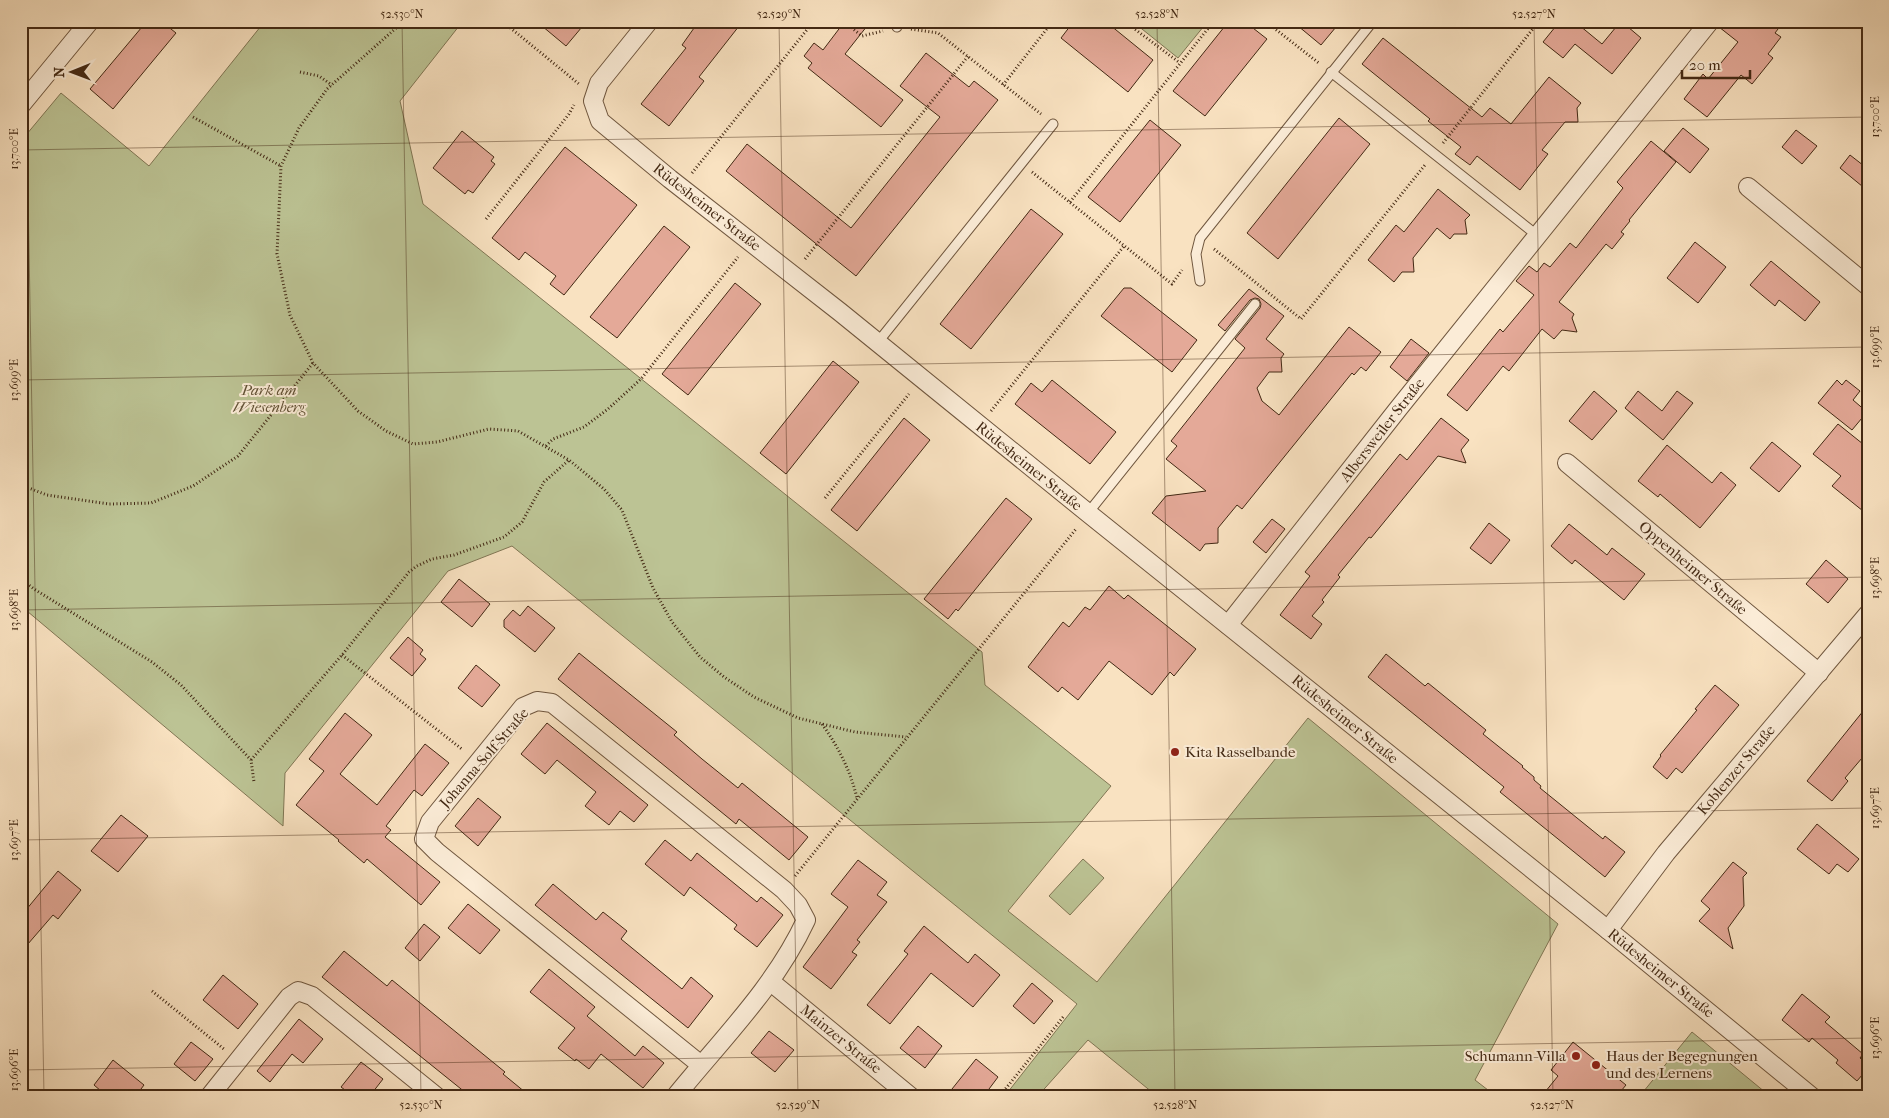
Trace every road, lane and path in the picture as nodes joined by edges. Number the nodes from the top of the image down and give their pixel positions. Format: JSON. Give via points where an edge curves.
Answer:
{"nodes":[{"id":1,"x":90,"y":21,"type":"edge"},
{"id":2,"x":404,"y":21,"type":"edge"},
{"id":3,"x":502,"y":21,"type":"edge"},
{"id":4,"x":649,"y":21,"type":"edge"},
{"id":5,"x":814,"y":21,"type":"edge"},
{"id":6,"x":842,"y":21,"type":"edge"},
{"id":7,"x":1053,"y":21,"type":"edge"},
{"id":8,"x":1124,"y":21,"type":"edge"},
{"id":9,"x":1214,"y":21,"type":"edge"},
{"id":10,"x":1265,"y":21,"type":"edge"},
{"id":11,"x":1372,"y":21,"type":"edge"},
{"id":12,"x":1539,"y":21,"type":"edge"},
{"id":13,"x":1710,"y":21,"type":"edge"},
{"id":14,"x":897,"y":24,"type":"edge"},
{"id":15,"x":968,"y":56,"type":"junction"},
{"id":16,"x":1180,"y":63,"type":"junction"},
{"id":17,"x":300,"y":72,"type":"dead end"},
{"id":18,"x":1331,"y":72,"type":"junction"},
{"id":19,"x":332,"y":85,"type":"junction"},
{"id":20,"x":1003,"y":85,"type":"junction"},
{"id":21,"x":584,"y":96,"type":"junction"},
{"id":22,"x":21,"y":105,"type":"edge"},
{"id":23,"x":193,"y":117,"type":"dead end"},
{"id":24,"x":1053,"y":124,"type":"joint"},
{"id":25,"x":1434,"y":154,"type":"junction"},
{"id":26,"x":1022,"y":163,"type":"junction"},
{"id":27,"x":280,"y":166,"type":"junction"},
{"id":28,"x":681,"y":187,"type":"junction"},
{"id":29,"x":1748,"y":188,"type":"dead end"},
{"id":30,"x":1070,"y":202,"type":"junction"},
{"id":31,"x":486,"y":219,"type":"dead end"},
{"id":32,"x":1538,"y":236,"type":"junction"},
{"id":33,"x":1200,"y":238,"type":"junction"},
{"id":34,"x":1124,"y":246,"type":"junction"},
{"id":35,"x":1196,"y":254,"type":"junction"},
{"id":36,"x":738,"y":257,"type":"dead end"},
{"id":37,"x":793,"y":275,"type":"junction"},
{"id":38,"x":1200,"y":281,"type":"dead end"},
{"id":39,"x":1868,"y":286,"type":"edge"},
{"id":40,"x":1255,"y":304,"type":"dead end"},
{"id":41,"x":878,"y":342,"type":"junction"},
{"id":42,"x":313,"y":364,"type":"junction"},
{"id":43,"x":909,"y":394,"type":"dead end"},
{"id":44,"x":980,"y":426,"type":"junction"},
{"id":45,"x":546,"y":446,"type":"junction"},
{"id":46,"x":568,"y":460,"type":"junction"},
{"id":47,"x":1567,"y":463,"type":"dead end"},
{"id":48,"x":21,"y":485,"type":"edge"},
{"id":49,"x":825,"y":498,"type":"dead end"},
{"id":50,"x":1088,"y":513,"type":"junction"},
{"id":51,"x":21,"y":578,"type":"edge"},
{"id":52,"x":1868,"y":614,"type":"edge"},
{"id":53,"x":1228,"y":625,"type":"junction"},
{"id":54,"x":342,"y":655,"type":"junction"},
{"id":55,"x":1819,"y":673,"type":"junction"},
{"id":56,"x":821,"y":724,"type":"junction"},
{"id":57,"x":906,"y":737,"type":"junction"},
{"id":58,"x":250,"y":760,"type":"junction"},
{"id":59,"x":479,"y":763,"type":"junction"},
{"id":60,"x":254,"y":782,"type":"dead end"},
{"id":61,"x":857,"y":798,"type":"junction"},
{"id":62,"x":784,"y":890,"type":"junction"},
{"id":63,"x":1608,"y":930,"type":"junction"},
{"id":64,"x":771,"y":982,"type":"junction"},
{"id":65,"x":152,"y":991,"type":"dead end"},
{"id":66,"x":1064,"y":1016,"type":"dead end"},
{"id":67,"x":238,"y":1061,"type":"junction"},
{"id":68,"x":701,"y":1065,"type":"junction"},
{"id":69,"x":209,"y":1097,"type":"edge"},
{"id":70,"x":437,"y":1097,"type":"edge"},
{"id":71,"x":675,"y":1097,"type":"edge"},
{"id":72,"x":911,"y":1097,"type":"edge"},
{"id":73,"x":999,"y":1097,"type":"edge"},
{"id":74,"x":1812,"y":1097,"type":"edge"}],
"edges":[{"from":1,"to":22,"type":"street"},
{"from":2,"to":19,"type":"path"},
{"from":3,"to":21,"type":"path","via":[[580,85]]},
{"from":4,"to":21,"type":"street","via":[[599,83]]},
{"from":5,"to":28,"type":"path"},
{"from":6,"to":14,"type":"path","via":[[862,36]]},
{"from":7,"to":20,"type":"path"},
{"from":8,"to":16,"type":"path"},
{"from":9,"to":16,"type":"path"},
{"from":10,"to":18,"type":"path"},
{"from":11,"to":18,"type":"lane"},
{"from":12,"to":25,"type":"path"},
{"from":13,"to":32,"type":"street","name":"Albersweiler Straße"},
{"from":14,"to":15,"type":"path","via":[[938,32]]},
{"from":15,"to":20,"type":"path"},
{"from":15,"to":37,"type":"path"},
{"from":16,"to":30,"type":"path"},
{"from":17,"to":19,"type":"path","via":[[319,76]]},
{"from":18,"to":25,"type":"lane"},
{"from":18,"to":33,"type":"lane"},
{"from":19,"to":27,"type":"path","via":[[299,128]]},
{"from":20,"to":24,"type":"path"},
{"from":21,"to":28,"type":"street","name":"Rüdesheimer Straße","via":[[600,122]]},
{"from":21,"to":31,"type":"path"},
{"from":23,"to":27,"type":"path"},
{"from":24,"to":26,"type":"lane"},
{"from":25,"to":32,"type":"lane"},
{"from":25,"to":33,"type":"path","via":[[1301,319]]},
{"from":26,"to":30,"type":"path"},
{"from":26,"to":41,"type":"lane"},
{"from":27,"to":42,"type":"path","via":[[277,254],[290,315]]},
{"from":28,"to":37,"type":"street","name":"Rüdesheimer Straße"},
{"from":29,"to":39,"type":"street"},
{"from":30,"to":34,"type":"path"},
{"from":32,"to":53,"type":"street","name":"Albersweiler Straße"},
{"from":33,"to":35,"type":"lane"},
{"from":34,"to":35,"type":"path","via":[[1172,284]]},
{"from":34,"to":44,"type":"path"},
{"from":35,"to":38,"type":"lane"},
{"from":36,"to":45,"type":"path","via":[[642,379],[584,427],[553,439]]},
{"from":37,"to":41,"type":"street","name":"Rüdesheimer Straße"},
{"from":40,"to":50,"type":"lane"},
{"from":41,"to":44,"type":"street","name":"Rüdesheimer Straße"},
{"from":42,"to":45,"type":"path","via":[[358,410],[386,431],[413,444],[437,442],[489,429],[518,430]]},
{"from":42,"to":48,"type":"path","via":[[238,456],[192,486],[151,502],[110,504],[48,495]]},
{"from":43,"to":49,"type":"path"},
{"from":44,"to":50,"type":"street","name":"Rüdesheimer Straße"},
{"from":45,"to":46,"type":"path"},
{"from":46,"to":54,"type":"path","via":[[544,482],[522,522],[504,537],[432,560],[409,572]]},
{"from":46,"to":56,"type":"path","via":[[604,489],[622,510],[653,588],[672,622],[700,656],[754,697],[798,718]]},
{"from":47,"to":55,"type":"street","name":"Oppenheimer Straße"},
{"from":50,"to":53,"type":"street","name":"Rüdesheimer Straße"},
{"from":50,"to":57,"type":"path"},
{"from":51,"to":58,"type":"path","via":[[152,662],[181,685]]},
{"from":52,"to":55,"type":"street","name":"Koblenzer Straße"},
{"from":53,"to":63,"type":"street","name":"Rüdesheimer Straße"},
{"from":54,"to":58,"type":"path"},
{"from":54,"to":59,"type":"path"},
{"from":55,"to":63,"type":"street","name":"Koblenzer Straße","via":[[1666,853]]},
{"from":56,"to":57,"type":"path","via":[[855,732]]},
{"from":56,"to":61,"type":"path","via":[[845,761]]},
{"from":57,"to":61,"type":"path"},
{"from":58,"to":60,"type":"path"},
{"from":59,"to":62,"type":"street","name":"Johanna-Solf-Straße","via":[[524,708],[537,700],[552,703]]},
{"from":59,"to":68,"type":"street","name":"Johanna-Solf-Straße","via":[[430,822],[424,839]]},
{"from":61,"to":62,"type":"path"},
{"from":62,"to":64,"type":"street","name":"Johanna-Solf-Straße","via":[[806,920],[795,945]]},
{"from":63,"to":74,"type":"street","name":"Rüdesheimer Straße"},
{"from":64,"to":68,"type":"street","name":"Johanna-Solf-Straße"},
{"from":64,"to":72,"type":"street","name":"Mainzer Straße"},
{"from":65,"to":67,"type":"path"},
{"from":66,"to":73,"type":"path"},
{"from":67,"to":69,"type":"street"},
{"from":67,"to":70,"type":"street","via":[[289,997],[298,991],[312,996]]},
{"from":68,"to":71,"type":"street","name":"Johanna-Solf-Straße"}]}
